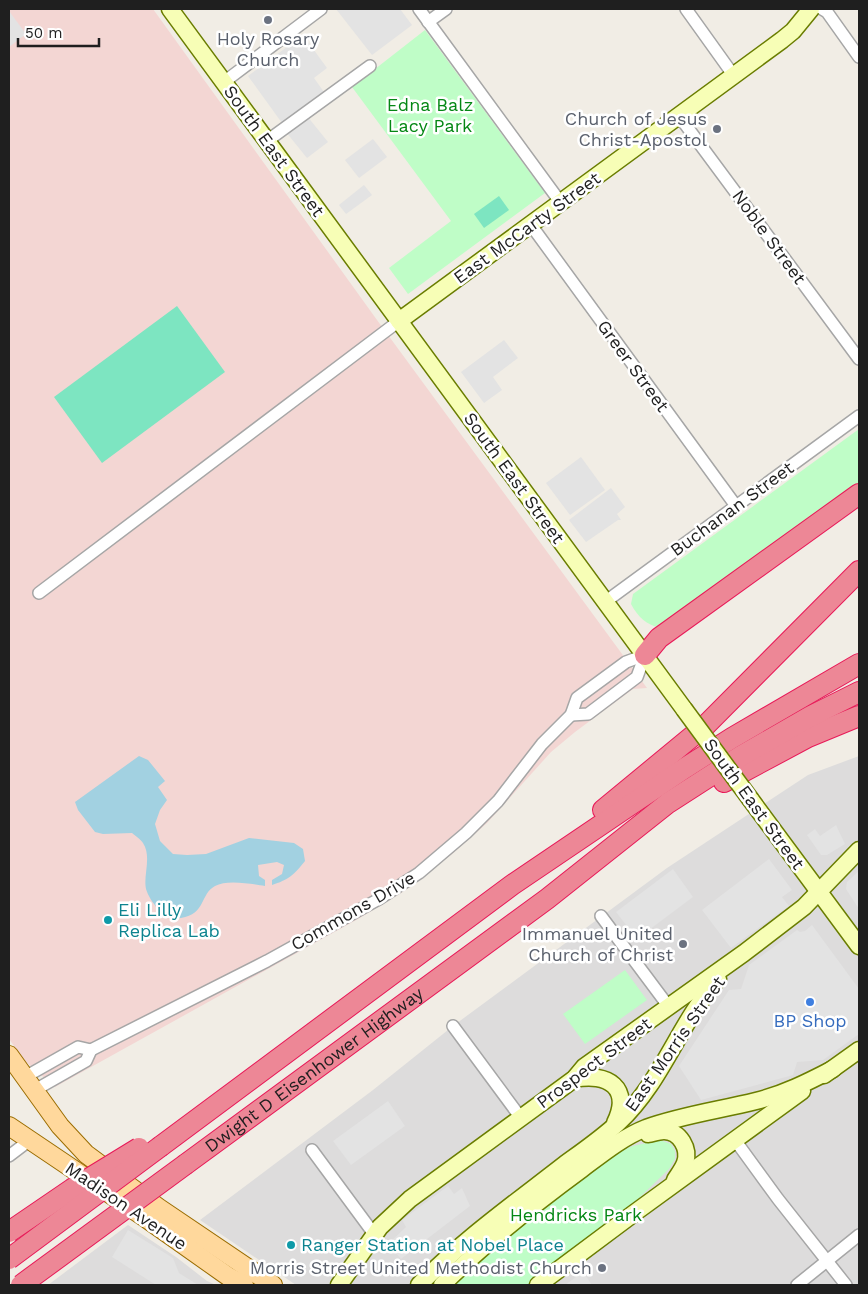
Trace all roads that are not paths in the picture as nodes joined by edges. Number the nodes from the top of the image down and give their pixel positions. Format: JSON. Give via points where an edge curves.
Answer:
{"nodes":[{"id":1,"x":170,"y":9,"type":"edge"},
{"id":2,"x":321,"y":9,"type":"edge"},
{"id":3,"x":419,"y":9,"type":"edge"},
{"id":4,"x":446,"y":9,"type":"edge"},
{"id":5,"x":686,"y":9,"type":"edge"},
{"id":6,"x":811,"y":9,"type":"edge"},
{"id":7,"x":822,"y":9,"type":"edge"},
{"id":8,"x":428,"y":22,"type":"junction"},
{"id":9,"x":859,"y":57,"type":"edge"},
{"id":10,"x":370,"y":66,"type":"dead end"},
{"id":11,"x":734,"y":76,"type":"junction"},
{"id":12,"x":224,"y":82,"type":"junction"},
{"id":13,"x":679,"y":116,"type":"junction"},
{"id":14,"x":267,"y":141,"type":"junction"},
{"id":15,"x":561,"y":203,"type":"junction"},
{"id":16,"x":531,"y":225,"type":"junction"},
{"id":17,"x":399,"y":321,"type":"junction"},
{"id":18,"x":859,"y":359,"type":"edge"},
{"id":19,"x":859,"y":416,"type":"edge"},
{"id":20,"x":859,"y":494,"type":"edge"},
{"id":21,"x":736,"y":506,"type":"junction"},
{"id":22,"x":859,"y":571,"type":"edge"},
{"id":23,"x":39,"y":593,"type":"dead end"},
{"id":24,"x":605,"y":602,"type":"junction"},
{"id":25,"x":645,"y":655,"type":"junction"},
{"id":26,"x":859,"y":664,"type":"edge"},
{"id":27,"x":859,"y":692,"type":"edge"},
{"id":28,"x":571,"y":715,"type":"junction"},
{"id":29,"x":859,"y":716,"type":"edge"},
{"id":30,"x":859,"y":850,"type":"edge"},
{"id":31,"x":605,"y":854,"type":"junction"},
{"id":32,"x":512,"y":885,"type":"junction"},
{"id":33,"x":818,"y":892,"type":"junction"},
{"id":34,"x":601,"y":916,"type":"dead end"},
{"id":35,"x":859,"y":946,"type":"edge"},
{"id":36,"x":744,"y":953,"type":"junction"},
{"id":37,"x":669,"y":1007,"type":"junction"},
{"id":38,"x":453,"y":1026,"type":"dead end"},
{"id":39,"x":91,"y":1050,"type":"junction"},
{"id":40,"x":859,"y":1050,"type":"edge"},
{"id":41,"x":9,"y":1055,"type":"edge"},
{"id":42,"x":833,"y":1069,"type":"junction"},
{"id":43,"x":574,"y":1079,"type":"junction"},
{"id":44,"x":30,"y":1084,"type":"junction"},
{"id":45,"x":521,"y":1118,"type":"junction"},
{"id":46,"x":9,"y":1126,"type":"edge"},
{"id":47,"x":611,"y":1129,"type":"junction"},
{"id":48,"x":30,"y":1140,"type":"junction"},
{"id":49,"x":735,"y":1140,"type":"junction"},
{"id":50,"x":155,"y":1144,"type":"junction"},
{"id":51,"x":609,"y":1149,"type":"junction"},
{"id":52,"x":312,"y":1150,"type":"dead end"},
{"id":53,"x":9,"y":1156,"type":"edge"},
{"id":54,"x":672,"y":1186,"type":"junction"},
{"id":55,"x":9,"y":1232,"type":"edge"},
{"id":56,"x":374,"y":1234,"type":"junction"},
{"id":57,"x":859,"y":1234,"type":"edge"},
{"id":58,"x":9,"y":1259,"type":"edge"},
{"id":59,"x":827,"y":1261,"type":"junction"},
{"id":60,"x":232,"y":1282,"type":"edge"},
{"id":61,"x":21,"y":1285,"type":"edge"},
{"id":62,"x":274,"y":1285,"type":"edge"},
{"id":63,"x":339,"y":1285,"type":"edge"},
{"id":64,"x":419,"y":1285,"type":"edge"},
{"id":65,"x":442,"y":1285,"type":"edge"},
{"id":66,"x":538,"y":1285,"type":"edge"},
{"id":67,"x":797,"y":1285,"type":"edge"},
{"id":68,"x":846,"y":1285,"type":"edge"}],
"edges":[{"from":1,"to":12,"type":"main road","name":"South East Street"},
{"from":2,"to":12,"type":"street"},
{"from":3,"to":8,"type":"street"},
{"from":4,"to":8,"type":"street"},
{"from":5,"to":11,"type":"street"},
{"from":6,"to":11,"type":"main road","name":"East McCarty Street","via":[[793,31]]},
{"from":7,"to":9,"type":"street"},
{"from":8,"to":15,"type":"street"},
{"from":10,"to":14,"type":"street"},
{"from":11,"to":13,"type":"main road","name":"East McCarty Street"},
{"from":12,"to":14,"type":"main road","name":"South East Street"},
{"from":13,"to":15,"type":"main road","name":"East McCarty Street"},
{"from":13,"to":18,"type":"street","name":"Noble Street"},
{"from":14,"to":17,"type":"main road","name":"South East Street"},
{"from":15,"to":16,"type":"main road","name":"East McCarty Street"},
{"from":16,"to":17,"type":"main road","name":"East McCarty Street"},
{"from":16,"to":21,"type":"street","name":"Greer Street"},
{"from":17,"to":23,"type":"street","name":"East McCarty Street"},
{"from":17,"to":24,"type":"main road","name":"South East Street"},
{"from":19,"to":21,"type":"street","name":"Buchanan Street"},
{"from":20,"to":25,"type":"highway","via":[[659,638]]},
{"from":21,"to":24,"type":"street","name":"Buchanan Street"},
{"from":22,"to":32,"type":"highway","via":[[706,725]]},
{"from":24,"to":25,"type":"main road","name":"South East Street"},
{"from":25,"to":28,"type":"street","via":[[626,662],[577,698]]},
{"from":25,"to":28,"type":"street","via":[[637,677],[588,714]]},
{"from":25,"to":33,"type":"main road","name":"South East Street","bridge":true},
{"from":26,"to":32,"type":"highway","via":[[693,763]]},
{"from":27,"to":31,"type":"highway","via":[[714,773],[668,803]]},
{"from":28,"to":39,"type":"street","name":"Commons Drive","via":[[542,744],[498,801],[474,826],[406,882],[267,961]]},
{"from":29,"to":31,"type":"highway","via":[[753,765]]},
{"from":30,"to":33,"type":"main road","name":"Prospect Street"},
{"from":31,"to":61,"type":"highway","name":"Dwight D Eisenhower Highway","bridge":true},
{"from":32,"to":50,"type":"highway","name":"Dwight D Eisenhower Highway","via":[[226,1096]]},
{"from":33,"to":35,"type":"main road","name":"South East Street"},
{"from":33,"to":36,"type":"main road","name":"Prospect Street","via":[[799,911]]},
{"from":34,"to":37,"type":"street"},
{"from":36,"to":37,"type":"main road","name":"Prospect Street"},
{"from":36,"to":47,"type":"main road","name":"East Morris Street","via":[[706,993],[646,1090]]},
{"from":37,"to":43,"type":"main road","name":"Prospect Street","via":[[584,1067]]},
{"from":38,"to":45,"type":"street"},
{"from":39,"to":44,"type":"street","via":[[86,1061]]},
{"from":39,"to":44,"type":"street","via":[[78,1047]]},
{"from":40,"to":42,"type":"main road","name":"East Morris Street"},
{"from":41,"to":44,"type":"main road","name":"Madison Avenue"},
{"from":42,"to":49,"type":"main road","name":"East Morris Street"},
{"from":42,"to":51,"type":"main road","name":"East Morris Street","via":[[773,1096],[652,1126]]},
{"from":43,"to":45,"type":"main road","name":"Prospect Street"},
{"from":43,"to":47,"type":"main road","via":[[597,1076],[616,1088],[621,1106]]},
{"from":44,"to":62,"type":"main road","name":"Madison Avenue","via":[[60,1126],[86,1154],[159,1208]]},
{"from":45,"to":56,"type":"main road","name":"Prospect Street","via":[[410,1199]]},
{"from":46,"to":48,"type":"main road","name":"Madison Avenue"},
{"from":47,"to":64,"type":"main road","name":"East Morris Street","via":[[494,1218]]},
{"from":48,"to":53,"type":"street"},
{"from":48,"to":60,"type":"main road","name":"Madison Avenue","via":[[176,1238]]},
{"from":49,"to":54,"type":"main road","name":"East Morris Street"},
{"from":49,"to":59,"type":"street"},
{"from":50,"to":55,"type":"highway","bridge":true,"via":[[72,1189]]},
{"from":50,"to":58,"type":"highway","name":"Dwight D Eisenhower Highway","bridge":true},
{"from":51,"to":54,"type":"main road","via":[[645,1134],[664,1131],[677,1136],[686,1154],[685,1163]]},
{"from":51,"to":65,"type":"main road","name":"East Morris Street","via":[[528,1209]]},
{"from":52,"to":56,"type":"street"},
{"from":54,"to":66,"type":"main road","name":"East Morris Street"},
{"from":56,"to":63,"type":"main road","name":"Prospect Street"},
{"from":57,"to":59,"type":"street"},
{"from":59,"to":67,"type":"street"},
{"from":59,"to":68,"type":"street"}]}
